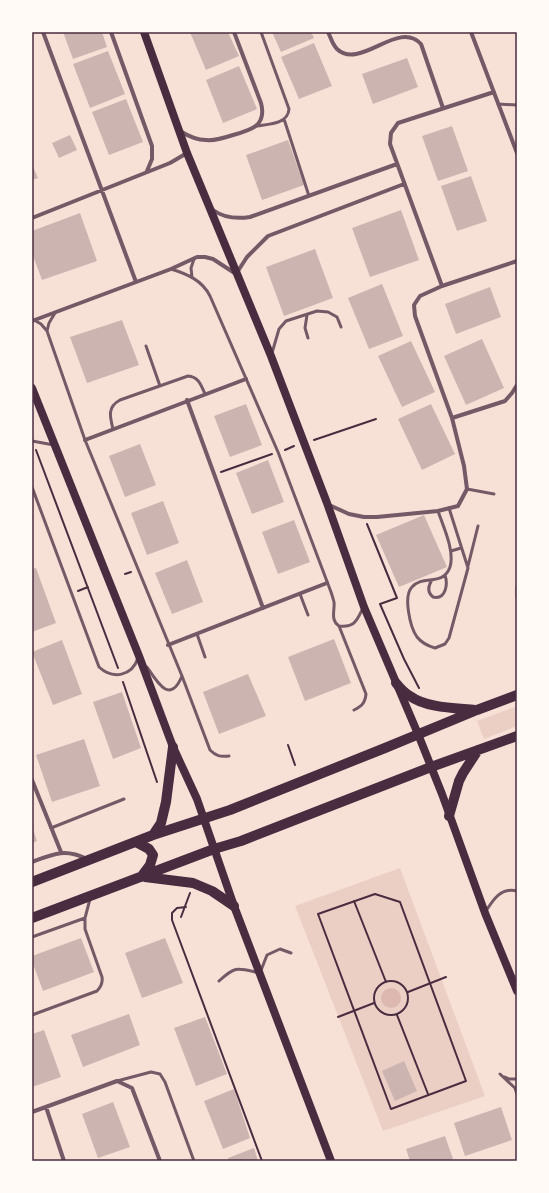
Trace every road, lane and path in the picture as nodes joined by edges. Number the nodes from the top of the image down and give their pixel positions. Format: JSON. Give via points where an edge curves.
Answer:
{"nodes":[{"id":1,"x":43,"y":32,"type":"edge"},
{"id":2,"x":111,"y":32,"type":"edge"},
{"id":3,"x":144,"y":32,"type":"edge"},
{"id":4,"x":234,"y":32,"type":"edge"},
{"id":5,"x":261,"y":32,"type":"edge"},
{"id":6,"x":328,"y":32,"type":"edge"},
{"id":7,"x":471,"y":32,"type":"edge"},
{"id":8,"x":494,"y":92,"type":"junction"},
{"id":9,"x":498,"y":104,"type":"junction"},
{"id":10,"x":517,"y":105,"type":"edge"},
{"id":11,"x":443,"y":108,"type":"junction"},
{"id":12,"x":284,"y":119,"type":"junction"},
{"id":13,"x":256,"y":126,"type":"junction"},
{"id":14,"x":179,"y":130,"type":"junction"},
{"id":15,"x":187,"y":153,"type":"junction"},
{"id":16,"x":517,"y":153,"type":"edge"},
{"id":17,"x":397,"y":164,"type":"junction"},
{"id":18,"x":147,"y":172,"type":"junction"},
{"id":19,"x":404,"y":184,"type":"junction"},
{"id":20,"x":102,"y":190,"type":"junction"},
{"id":21,"x":309,"y":196,"type":"junction"},
{"id":22,"x":208,"y":207,"type":"junction"},
{"id":23,"x":32,"y":218,"type":"edge"},
{"id":24,"x":194,"y":259,"type":"junction"},
{"id":25,"x":517,"y":261,"type":"edge"},
{"id":26,"x":171,"y":269,"type":"junction"},
{"id":27,"x":236,"y":274,"type":"junction"},
{"id":28,"x":192,"y":277,"type":"junction"},
{"id":29,"x":136,"y":282,"type":"junction"},
{"id":30,"x":442,"y":286,"type":"junction"},
{"id":31,"x":56,"y":312,"type":"junction"},
{"id":32,"x":307,"y":315,"type":"junction"},
{"id":33,"x":33,"y":320,"type":"edge"},
{"id":34,"x":341,"y":327,"type":"dead end"},
{"id":35,"x":47,"y":331,"type":"junction"},
{"id":36,"x":308,"y":338,"type":"dead end"},
{"id":37,"x":146,"y":346,"type":"dead end"},
{"id":38,"x":271,"y":356,"type":"junction"},
{"id":39,"x":246,"y":379,"type":"junction"},
{"id":40,"x":517,"y":385,"type":"edge"},
{"id":41,"x":160,"y":386,"type":"junction"},
{"id":42,"x":32,"y":388,"type":"edge"},
{"id":43,"x":204,"y":394,"type":"junction"},
{"id":44,"x":187,"y":400,"type":"junction"},
{"id":45,"x":452,"y":418,"type":"junction"},
{"id":46,"x":113,"y":429,"type":"junction"},
{"id":47,"x":85,"y":440,"type":"junction"},
{"id":48,"x":32,"y":441,"type":"edge"},
{"id":49,"x":56,"y":446,"type":"junction"},
{"id":50,"x":35,"y":447,"type":"dead end"},
{"id":51,"x":32,"y":487,"type":"edge"},
{"id":52,"x":467,"y":489,"type":"junction"},
{"id":53,"x":494,"y":494,"type":"dead end"},
{"id":54,"x":327,"y":503,"type":"junction"},
{"id":55,"x":449,"y":508,"type":"junction"},
{"id":56,"x":438,"y":511,"type":"junction"},
{"id":57,"x":364,"y":517,"type":"junction"},
{"id":58,"x":478,"y":526,"type":"dead end"},
{"id":59,"x":461,"y":548,"type":"junction"},
{"id":60,"x":451,"y":551,"type":"junction"},
{"id":61,"x":468,"y":568,"type":"junction"},
{"id":62,"x":445,"y":575,"type":"junction"},
{"id":63,"x":432,"y":580,"type":"junction"},
{"id":64,"x":327,"y":583,"type":"junction"},
{"id":65,"x":88,"y":587,"type":"junction"},
{"id":66,"x":517,"y":587,"type":"edge"},
{"id":67,"x":72,"y":592,"type":"junction"},
{"id":68,"x":300,"y":594,"type":"junction"},
{"id":69,"x":517,"y":597,"type":"edge"},
{"id":70,"x":364,"y":607,"type":"junction"},
{"id":71,"x":264,"y":608,"type":"junction"},
{"id":72,"x":308,"y":615,"type":"dead end"},
{"id":73,"x":339,"y":626,"type":"junction"},
{"id":74,"x":197,"y":634,"type":"junction"},
{"id":75,"x":168,"y":645,"type":"junction"},
{"id":76,"x":139,"y":656,"type":"junction"},
{"id":77,"x":205,"y":657,"type":"dead end"},
{"id":78,"x":119,"y":670,"type":"dead end"},
{"id":79,"x":182,"y":676,"type":"junction"},
{"id":80,"x":123,"y":681,"type":"dead end"},
{"id":81,"x":396,"y":683,"type":"junction"},
{"id":82,"x":421,"y":690,"type":"dead end"},
{"id":83,"x":517,"y":695,"type":"edge"},
{"id":84,"x":354,"y":710,"type":"dead end"},
{"id":85,"x":477,"y":710,"type":"junction"},
{"id":86,"x":418,"y":734,"type":"junction"},
{"id":87,"x":517,"y":736,"type":"edge"},
{"id":88,"x":288,"y":745,"type":"dead end"},
{"id":89,"x":173,"y":747,"type":"junction"},
{"id":90,"x":478,"y":750,"type":"junction"},
{"id":91,"x":229,"y":756,"type":"dead end"},
{"id":92,"x":295,"y":765,"type":"dead end"},
{"id":93,"x":431,"y":767,"type":"junction"},
{"id":94,"x":32,"y":780,"type":"edge"},
{"id":95,"x":158,"y":787,"type":"dead end"},
{"id":96,"x":34,"y":789,"type":"edge"},
{"id":97,"x":124,"y":800,"type":"dead end"},
{"id":98,"x":450,"y":816,"type":"junction"},
{"id":99,"x":204,"y":818,"type":"junction"},
{"id":100,"x":51,"y":828,"type":"junction"},
{"id":101,"x":153,"y":835,"type":"junction"},
{"id":102,"x":136,"y":842,"type":"junction"},
{"id":103,"x":214,"y":849,"type":"junction"},
{"id":104,"x":61,"y":852,"type":"junction"},
{"id":105,"x":89,"y":860,"type":"junction"},
{"id":106,"x":32,"y":862,"type":"edge"},
{"id":107,"x":141,"y":877,"type":"junction"},
{"id":108,"x":32,"y":882,"type":"edge"},
{"id":109,"x":191,"y":888,"type":"dead end"},
{"id":110,"x":517,"y":891,"type":"edge"},
{"id":111,"x":92,"y":894,"type":"junction"},
{"id":112,"x":354,"y":901,"type":"junction"},
{"id":113,"x":234,"y":906,"type":"junction"},
{"id":114,"x":186,"y":907,"type":"junction"},
{"id":115,"x":485,"y":913,"type":"junction"},
{"id":116,"x":181,"y":917,"type":"dead end"},
{"id":117,"x":32,"y":918,"type":"edge"},
{"id":118,"x":85,"y":918,"type":"junction"},
{"id":119,"x":32,"y":937,"type":"edge"},
{"id":120,"x":291,"y":953,"type":"dead end"},
{"id":121,"x":260,"y":973,"type":"junction"},
{"id":122,"x":446,"y":977,"type":"dead end"},
{"id":123,"x":219,"y":981,"type":"dead end"},
{"id":124,"x":386,"y":982,"type":"junction"},
{"id":125,"x":430,"y":984,"type":"junction"},
{"id":126,"x":517,"y":991,"type":"edge"},
{"id":127,"x":408,"y":992,"type":"junction"},
{"id":128,"x":374,"y":1003,"type":"junction"},
{"id":129,"x":354,"y":1011,"type":"junction"},
{"id":130,"x":32,"y":1015,"type":"edge"},
{"id":131,"x":397,"y":1015,"type":"junction"},
{"id":132,"x":338,"y":1017,"type":"dead end"},
{"id":133,"x":517,"y":1079,"type":"edge"},
{"id":134,"x":117,"y":1081,"type":"junction"},
{"id":135,"x":428,"y":1094,"type":"dead end"},
{"id":136,"x":517,"y":1094,"type":"edge"},
{"id":137,"x":46,"y":1107,"type":"junction"},
{"id":138,"x":32,"y":1112,"type":"edge"},
{"id":139,"x":64,"y":1161,"type":"edge"},
{"id":140,"x":160,"y":1161,"type":"edge"},
{"id":141,"x":194,"y":1161,"type":"edge"},
{"id":142,"x":262,"y":1161,"type":"edge"},
{"id":143,"x":330,"y":1161,"type":"edge"}],
"edges":[{"from":1,"to":20,"type":"street"},
{"from":2,"to":18,"type":"street","via":[[152,146],[152,159]]},
{"from":3,"to":14,"type":"main road"},
{"from":4,"to":13,"type":"street","via":[[262,109]]},
{"from":5,"to":12,"type":"lane","via":[[289,109]]},
{"from":6,"to":11,"type":"street","via":[[340,52],[351,55],[404,36],[417,40],[421,44]]},
{"from":7,"to":8,"type":"street"},
{"from":8,"to":9,"type":"street"},
{"from":8,"to":11,"type":"street"},
{"from":9,"to":10,"type":"lane"},
{"from":9,"to":16,"type":"street"},
{"from":11,"to":17,"type":"street","via":[[398,123],[391,133],[390,144]]},
{"from":12,"to":13,"type":"lane"},
{"from":12,"to":21,"type":"lane"},
{"from":13,"to":14,"type":"street","via":[[251,130],[213,140],[191,137]]},
{"from":14,"to":15,"type":"main road"},
{"from":15,"to":18,"type":"street"},
{"from":15,"to":22,"type":"main road"},
{"from":17,"to":19,"type":"street"},
{"from":17,"to":21,"type":"street"},
{"from":18,"to":20,"type":"street"},
{"from":19,"to":27,"type":"street","via":[[268,236],[247,257]]},
{"from":19,"to":30,"type":"street"},
{"from":20,"to":23,"type":"street"},
{"from":20,"to":29,"type":"street"},
{"from":21,"to":22,"type":"street","via":[[241,219],[224,216]]},
{"from":22,"to":27,"type":"main road"},
{"from":24,"to":26,"type":"street"},
{"from":24,"to":27,"type":"street","via":[[209,258]]},
{"from":24,"to":28,"type":"lane"},
{"from":25,"to":30,"type":"street"},
{"from":26,"to":28,"type":"lane"},
{"from":26,"to":29,"type":"street"},
{"from":27,"to":38,"type":"main road"},
{"from":28,"to":39,"type":"lane","via":[[207,291]]},
{"from":29,"to":31,"type":"street"},
{"from":30,"to":45,"type":"street","via":[[420,296],[414,305],[415,316]]},
{"from":31,"to":33,"type":"street"},
{"from":31,"to":35,"type":"lane","via":[[50,319]]},
{"from":32,"to":34,"type":"lane","via":[[317,311],[328,312],[337,317]]},
{"from":32,"to":36,"type":"lane","via":[[305,328]]},
{"from":32,"to":38,"type":"lane","via":[[286,321],[279,329]]},
{"from":33,"to":35,"type":"lane"},
{"from":35,"to":47,"type":"lane"},
{"from":37,"to":41,"type":"lane"},
{"from":38,"to":54,"type":"main road"},
{"from":39,"to":43,"type":"street"},
{"from":39,"to":64,"type":"lane","via":[[278,452]]},
{"from":40,"to":45,"type":"street","via":[[505,402]]},
{"from":41,"to":43,"type":"lane","via":[[185,376],[192,376],[200,382]]},
{"from":41,"to":46,"type":"lane","via":[[115,403],[110,412]]},
{"from":42,"to":49,"type":"main road"},
{"from":43,"to":44,"type":"street"},
{"from":44,"to":46,"type":"street"},
{"from":44,"to":71,"type":"street"},
{"from":45,"to":52,"type":"street"},
{"from":46,"to":47,"type":"street"},
{"from":47,"to":75,"type":"lane"},
{"from":48,"to":49,"type":"lane"},
{"from":49,"to":76,"type":"main road"},
{"from":50,"to":65,"type":"path"},
{"from":51,"to":67,"type":"lane"},
{"from":52,"to":53,"type":"lane"},
{"from":52,"to":55,"type":"street","via":[[458,506]]},
{"from":54,"to":57,"type":"street","via":[[350,514]]},
{"from":54,"to":70,"type":"main road"},
{"from":55,"to":56,"type":"street"},
{"from":55,"to":59,"type":"lane"},
{"from":56,"to":57,"type":"street"},
{"from":56,"to":60,"type":"lane"},
{"from":57,"to":82,"type":"path","via":[[397,598],[380,604],[404,659]]},
{"from":58,"to":61,"type":"lane"},
{"from":59,"to":60,"type":"lane"},
{"from":59,"to":61,"type":"lane"},
{"from":60,"to":62,"type":"lane","via":[[450,567]]},
{"from":61,"to":63,"type":"lane","via":[[449,638],[445,644],[434,648],[422,642],[414,631],[407,601],[412,587],[420,582]]},
{"from":62,"to":63,"type":"lane"},
{"from":62,"to":63,"type":"lane","via":[[445,590],[439,598],[433,597],[430,593],[428,587]]},
{"from":64,"to":68,"type":"street"},
{"from":64,"to":73,"type":"lane","via":[[334,602],[334,618]]},
{"from":65,"to":67,"type":"path"},
{"from":65,"to":78,"type":"path"},
{"from":66,"to":69,"type":"lane"},
{"from":67,"to":76,"type":"lane","via":[[99,667],[105,672],[121,675],[133,669]]},
{"from":68,"to":71,"type":"street"},
{"from":68,"to":72,"type":"lane"},
{"from":70,"to":73,"type":"lane","via":[[356,622],[352,625]]},
{"from":70,"to":81,"type":"main road"},
{"from":71,"to":74,"type":"street"},
{"from":73,"to":84,"type":"lane","via":[[366,694],[366,700]]},
{"from":74,"to":75,"type":"street"},
{"from":74,"to":77,"type":"lane"},
{"from":75,"to":79,"type":"lane"},
{"from":76,"to":79,"type":"lane","via":[[160,686],[166,689],[172,690],[176,687]]},
{"from":76,"to":89,"type":"main road"},
{"from":79,"to":91,"type":"lane","via":[[210,750],[214,755]]},
{"from":80,"to":95,"type":"path"},
{"from":81,"to":85,"type":"main road","via":[[410,697],[417,700],[445,707]]},
{"from":81,"to":86,"type":"main road"},
{"from":83,"to":85,"type":"main road"},
{"from":85,"to":86,"type":"main road"},
{"from":86,"to":93,"type":"main road"},
{"from":86,"to":99,"type":"main road"},
{"from":87,"to":90,"type":"main road"},
{"from":88,"to":92,"type":"path"},
{"from":89,"to":99,"type":"main road"},
{"from":89,"to":101,"type":"main road","via":[[166,802],[161,823]]},
{"from":90,"to":93,"type":"main road"},
{"from":90,"to":98,"type":"main road","via":[[459,780]]},
{"from":93,"to":98,"type":"main road"},
{"from":93,"to":103,"type":"main road","via":[[241,841]]},
{"from":94,"to":96,"type":"street"},
{"from":96,"to":100,"type":"street"},
{"from":97,"to":100,"type":"lane"},
{"from":98,"to":115,"type":"main road"},
{"from":99,"to":101,"type":"main road"},
{"from":99,"to":103,"type":"main road"},
{"from":100,"to":104,"type":"street"},
{"from":101,"to":102,"type":"main road"},
{"from":102,"to":105,"type":"main road"},
{"from":102,"to":107,"type":"main road","via":[[149,849],[153,855],[150,865]]},
{"from":103,"to":107,"type":"main road"},
{"from":103,"to":113,"type":"main road"},
{"from":104,"to":105,"type":"street","via":[[79,855]]},
{"from":104,"to":106,"type":"street"},
{"from":105,"to":108,"type":"main road"},
{"from":107,"to":111,"type":"main road"},
{"from":107,"to":113,"type":"main road","via":[[193,883],[212,891]]},
{"from":109,"to":114,"type":"path"},
{"from":110,"to":115,"type":"lane","via":[[505,891],[496,896]]},
{"from":111,"to":117,"type":"main road"},
{"from":111,"to":118,"type":"lane"},
{"from":112,"to":124,"type":"path"},
{"from":112,"to":125,"type":"path","via":[[375,894],[400,902]]},
{"from":112,"to":129,"type":"path","via":[[318,914]]},
{"from":113,"to":121,"type":"main road"},
{"from":114,"to":116,"type":"path"},
{"from":114,"to":142,"type":"path","via":[[177,908],[172,913],[172,920]]},
{"from":115,"to":126,"type":"main road"},
{"from":118,"to":119,"type":"lane"},
{"from":118,"to":130,"type":"lane","via":[[85,929],[102,977],[100,988]]},
{"from":120,"to":121,"type":"lane","via":[[280,949],[267,955]]},
{"from":121,"to":123,"type":"lane","via":[[234,969]]},
{"from":121,"to":143,"type":"main road"},
{"from":122,"to":125,"type":"path"},
{"from":124,"to":127,"type":"path","via":[[400,983]]},
{"from":124,"to":128,"type":"path","via":[[375,991]]},
{"from":125,"to":127,"type":"path"},
{"from":125,"to":129,"type":"path","via":[[466,1081],[391,1109]]},
{"from":127,"to":131,"type":"path","via":[[408,1004]]},
{"from":128,"to":129,"type":"path"},
{"from":128,"to":131,"type":"path","via":[[381,1012],[391,1016]]},
{"from":129,"to":132,"type":"path"},
{"from":131,"to":135,"type":"path"},
{"from":133,"to":136,"type":"lane","via":[[509,1079],[500,1074]]},
{"from":134,"to":137,"type":"street"},
{"from":134,"to":140,"type":"street","via":[[132,1088]]},
{"from":134,"to":141,"type":"lane","via":[[151,1072],[160,1074]]},
{"from":137,"to":138,"type":"street"},
{"from":137,"to":139,"type":"street"}]}
